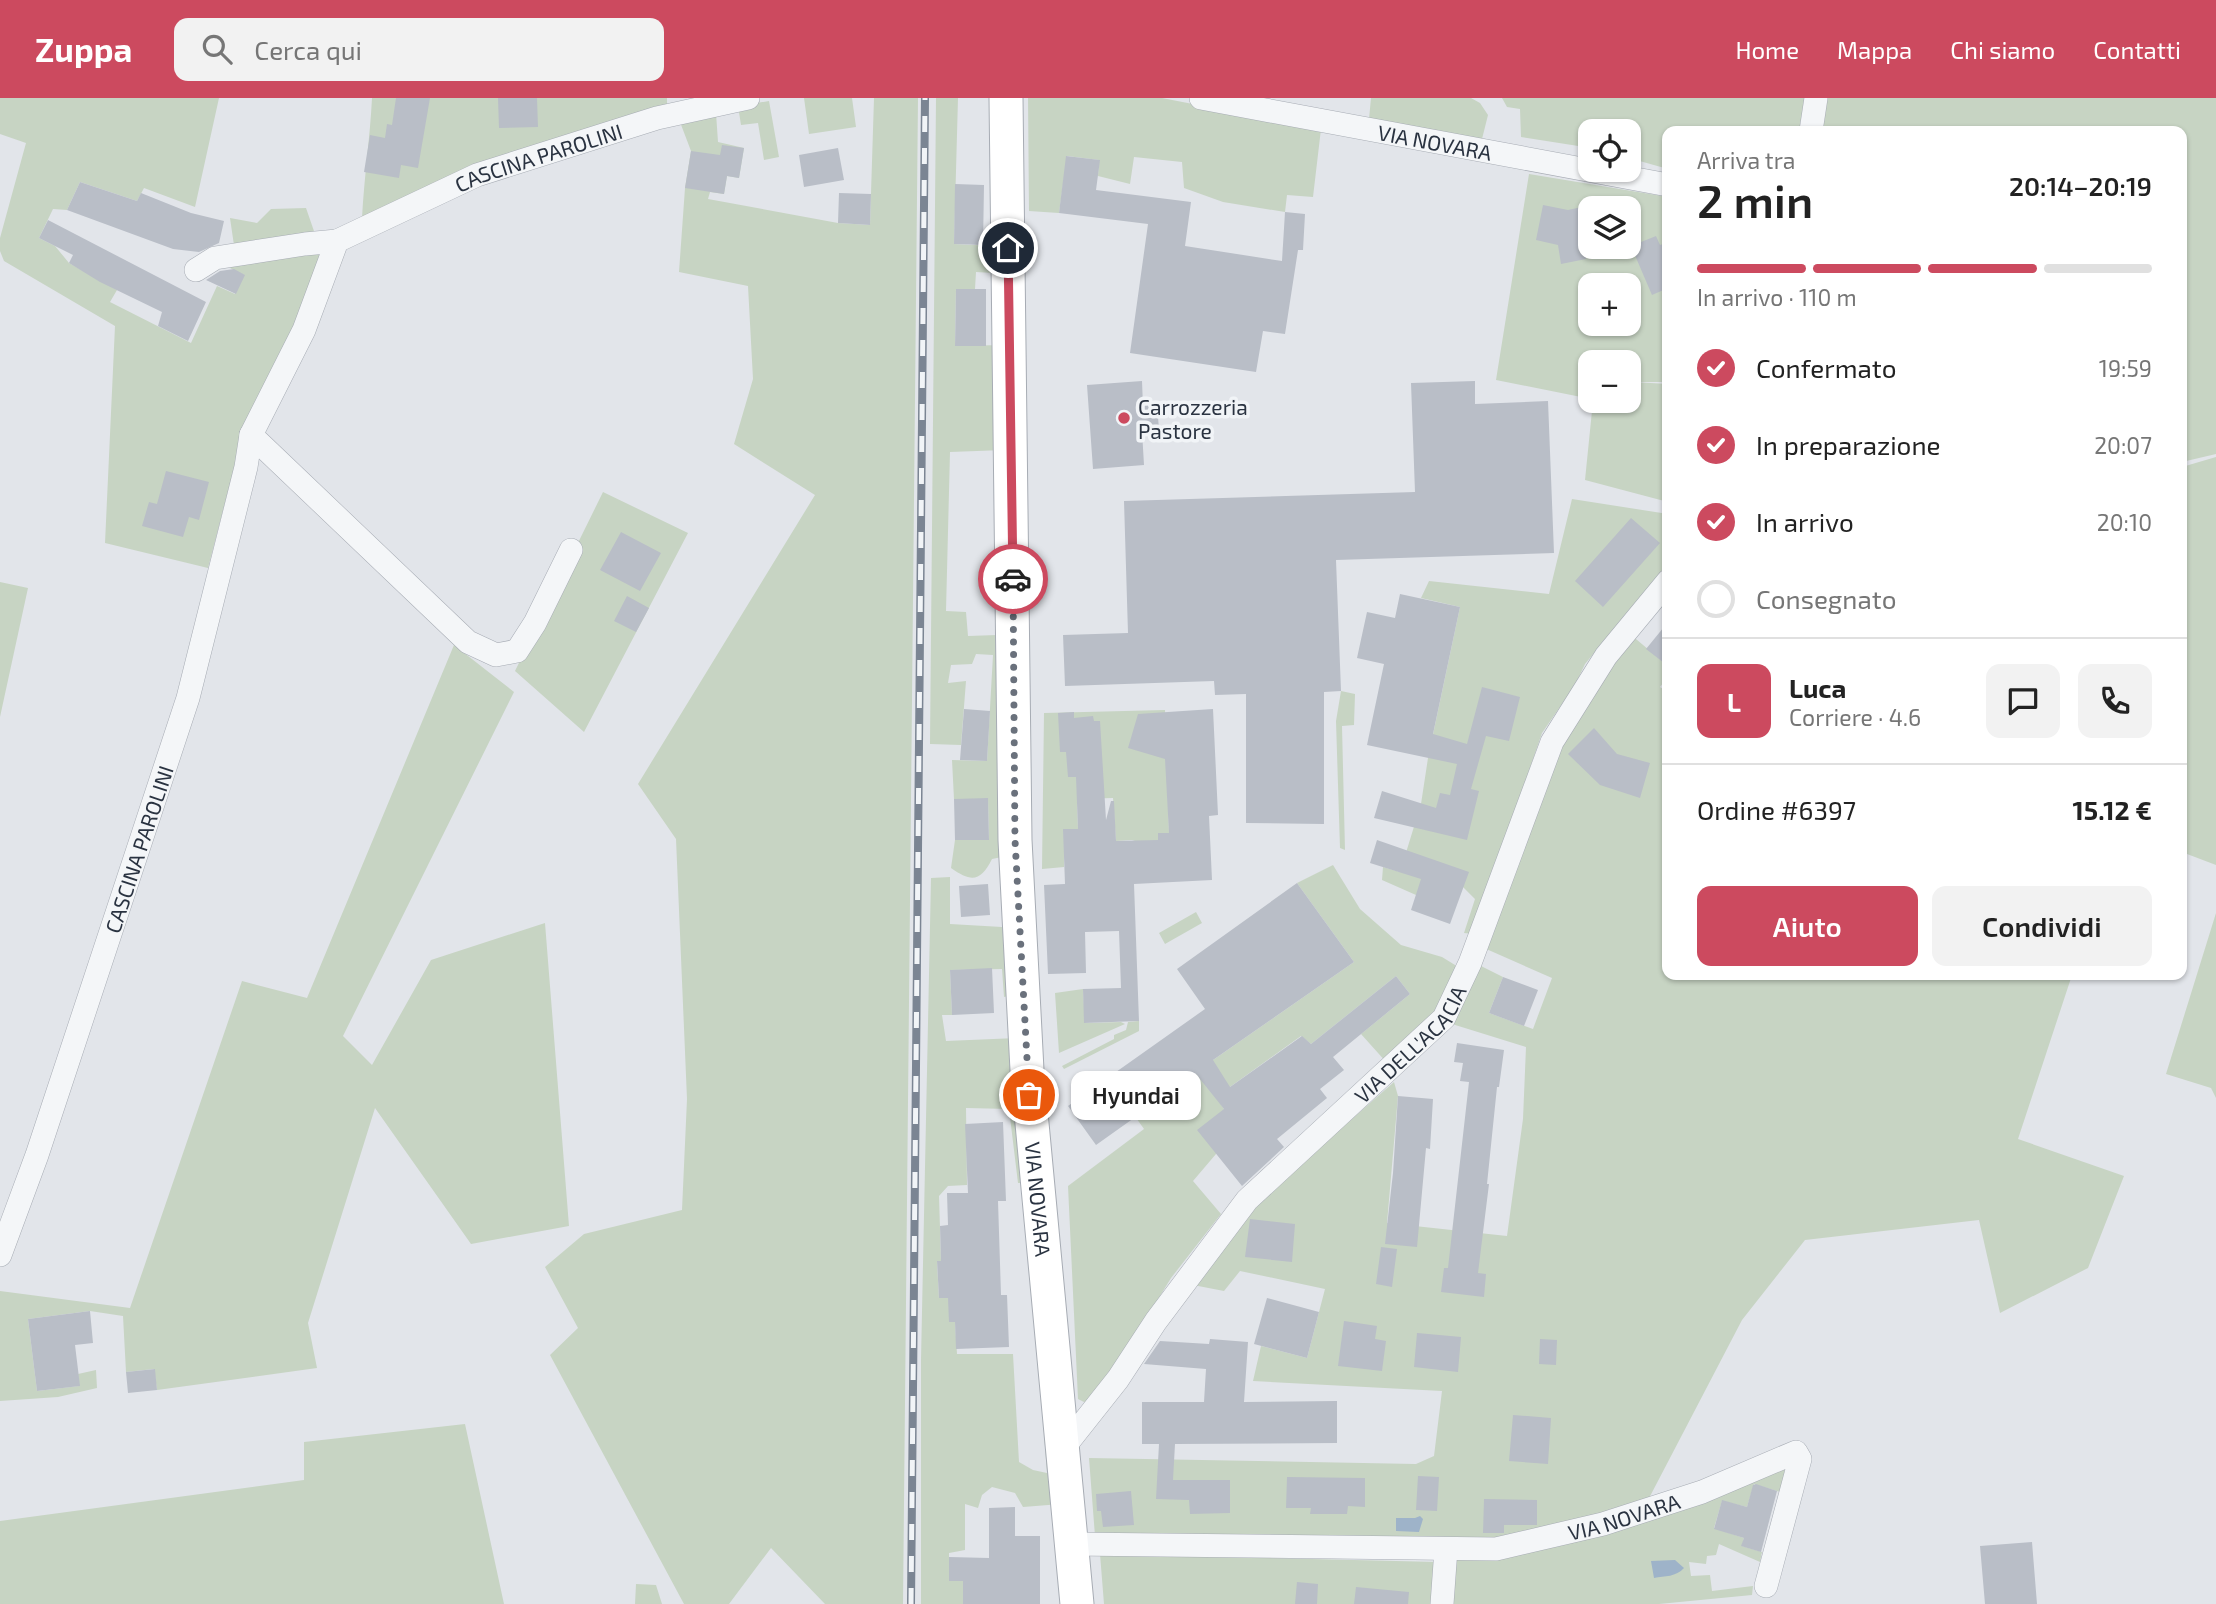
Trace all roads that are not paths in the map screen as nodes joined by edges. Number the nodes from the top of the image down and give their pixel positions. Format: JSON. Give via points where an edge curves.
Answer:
{"nodes":[{"id":1,"x":748,"y":98,"type":"edge"},
{"id":2,"x":1006,"y":98,"type":"edge"},
{"id":3,"x":1201,"y":98,"type":"edge"},
{"id":4,"x":1816,"y":98,"type":"edge"},
{"id":5,"x":722,"y":101,"type":"edge"},
{"id":6,"x":673,"y":106,"type":"edge"},
{"id":7,"x":1812,"y":126,"type":"edge"},
{"id":8,"x":1662,"y":184,"type":"edge"},
{"id":9,"x":337,"y":241,"type":"junction"},
{"id":10,"x":196,"y":270,"type":"dead end"},
{"id":11,"x":251,"y":435,"type":"junction"},
{"id":12,"x":571,"y":550,"type":"dead end"},
{"id":13,"x":1662,"y":587,"type":"edge"},
{"id":14,"x":0,"y":1255,"type":"edge"},
{"id":15,"x":1061,"y":1451,"type":"junction"},
{"id":16,"x":1072,"y":1544,"type":"junction"},
{"id":17,"x":1446,"y":1549,"type":"junction"},
{"id":18,"x":1766,"y":1586,"type":"dead end"},
{"id":19,"x":1077,"y":1604,"type":"edge"},
{"id":20,"x":1442,"y":1604,"type":"edge"}],
"edges":[{"from":1,"to":5,"type":"street","name":"CASCINA PAROLINI"},
{"from":2,"to":15,"type":"main road","name":"VIA NOVARA","via":[[1015,840],[1027,1070]]},
{"from":3,"to":8,"type":"street","name":"VIA NOVARA"},
{"from":4,"to":7,"type":"street"},
{"from":5,"to":6,"type":"street","name":"CASCINA PAROLINI"},
{"from":6,"to":9,"type":"street","name":"CASCINA PAROLINI","via":[[477,175]]},
{"from":9,"to":10,"type":"street","name":"CASCINA PAROLINI","via":[[215,258]]},
{"from":9,"to":11,"type":"street","name":"CASCINA PAROLINI","via":[[304,330]]},
{"from":11,"to":12,"type":"street","via":[[468,642],[496,655],[517,651],[536,624]]},
{"from":11,"to":14,"type":"street","name":"CASCINA PAROLINI","via":[[188,698]]},
{"from":13,"to":15,"type":"street","name":"VIA DELL'ACACIA","via":[[1606,656],[1552,742],[1470,963],[1444,1018],[1247,1199]]},
{"from":15,"to":16,"type":"main road","name":"VIA NOVARA"},
{"from":16,"to":17,"type":"street","name":"VIA NOVARA"},
{"from":16,"to":19,"type":"main road","name":"VIA NOVARA"},
{"from":17,"to":18,"type":"street","name":"VIA NOVARA","via":[[1496,1549],[1603,1524],[1702,1492],[1796,1452],[1800,1459]]},
{"from":17,"to":20,"type":"street"}]}
